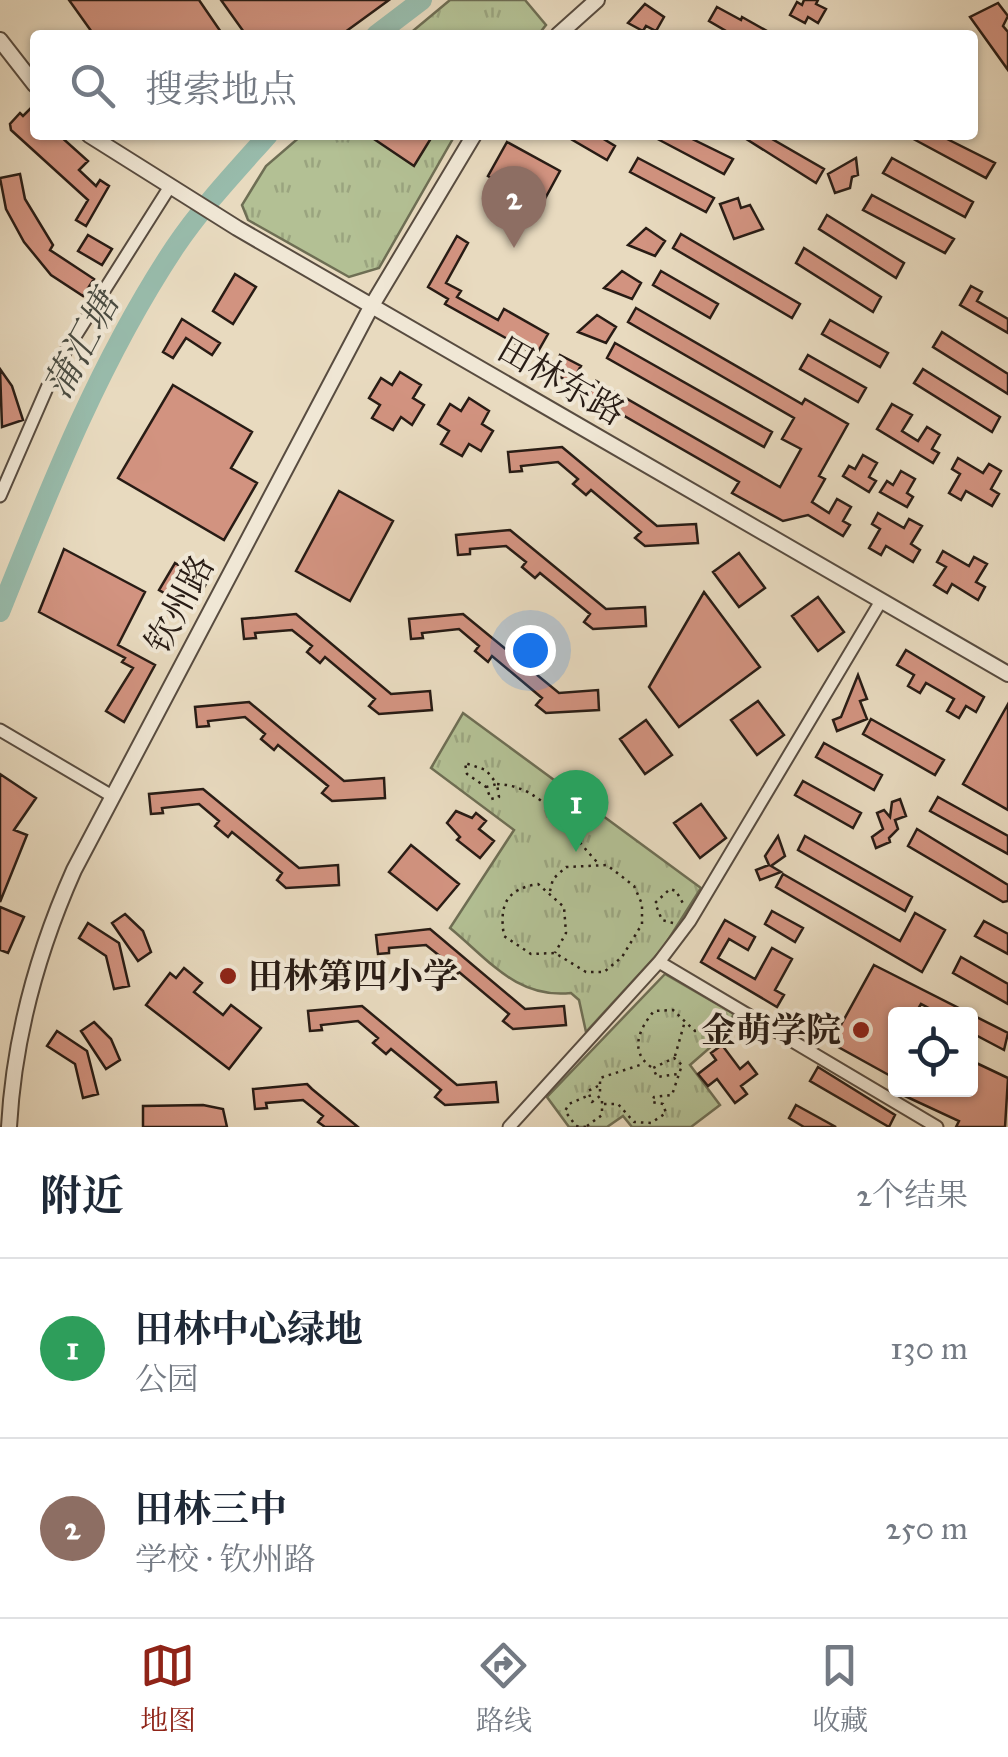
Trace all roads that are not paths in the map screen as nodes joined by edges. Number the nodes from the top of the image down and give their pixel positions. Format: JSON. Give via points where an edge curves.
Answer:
{"nodes":[{"id":1,"x":597,"y":0,"type":"edge"},
{"id":2,"x":564,"y":30,"type":"edge"},
{"id":3,"x":0,"y":40,"type":"edge"},
{"id":4,"x":30,"y":79,"type":"edge"},
{"id":5,"x":97,"y":140,"type":"edge"},
{"id":6,"x":471,"y":140,"type":"edge"},
{"id":7,"x":174,"y":191,"type":"junction"},
{"id":8,"x":371,"y":306,"type":"junction"},
{"id":9,"x":0,"y":496,"type":"edge"},
{"id":10,"x":881,"y":601,"type":"junction"},
{"id":11,"x":1008,"y":674,"type":"edge"},
{"id":12,"x":0,"y":730,"type":"edge"},
{"id":13,"x":112,"y":796,"type":"junction"},
{"id":14,"x":659,"y":962,"type":"junction"},
{"id":15,"x":9,"y":1127,"type":"edge"},
{"id":16,"x":509,"y":1127,"type":"edge"},
{"id":17,"x":937,"y":1127,"type":"edge"}],
"edges":[{"from":1,"to":2,"type":"street"},
{"from":3,"to":4,"type":"street"},
{"from":5,"to":7,"type":"street","name":"田林东路"},
{"from":6,"to":8,"type":"street","name":"钦州路"},
{"from":7,"to":8,"type":"street","name":"田林东路"},
{"from":7,"to":9,"type":"street","via":[[39,397]]},
{"from":8,"to":10,"type":"street","name":"田林东路"},
{"from":8,"to":13,"type":"street","name":"钦州路"},
{"from":10,"to":11,"type":"street","name":"田林东路"},
{"from":10,"to":14,"type":"street"},
{"from":12,"to":13,"type":"street"},
{"from":13,"to":15,"type":"street","name":"钦州路","via":[[36,965]]},
{"from":14,"to":16,"type":"street"},
{"from":14,"to":17,"type":"street"}]}
